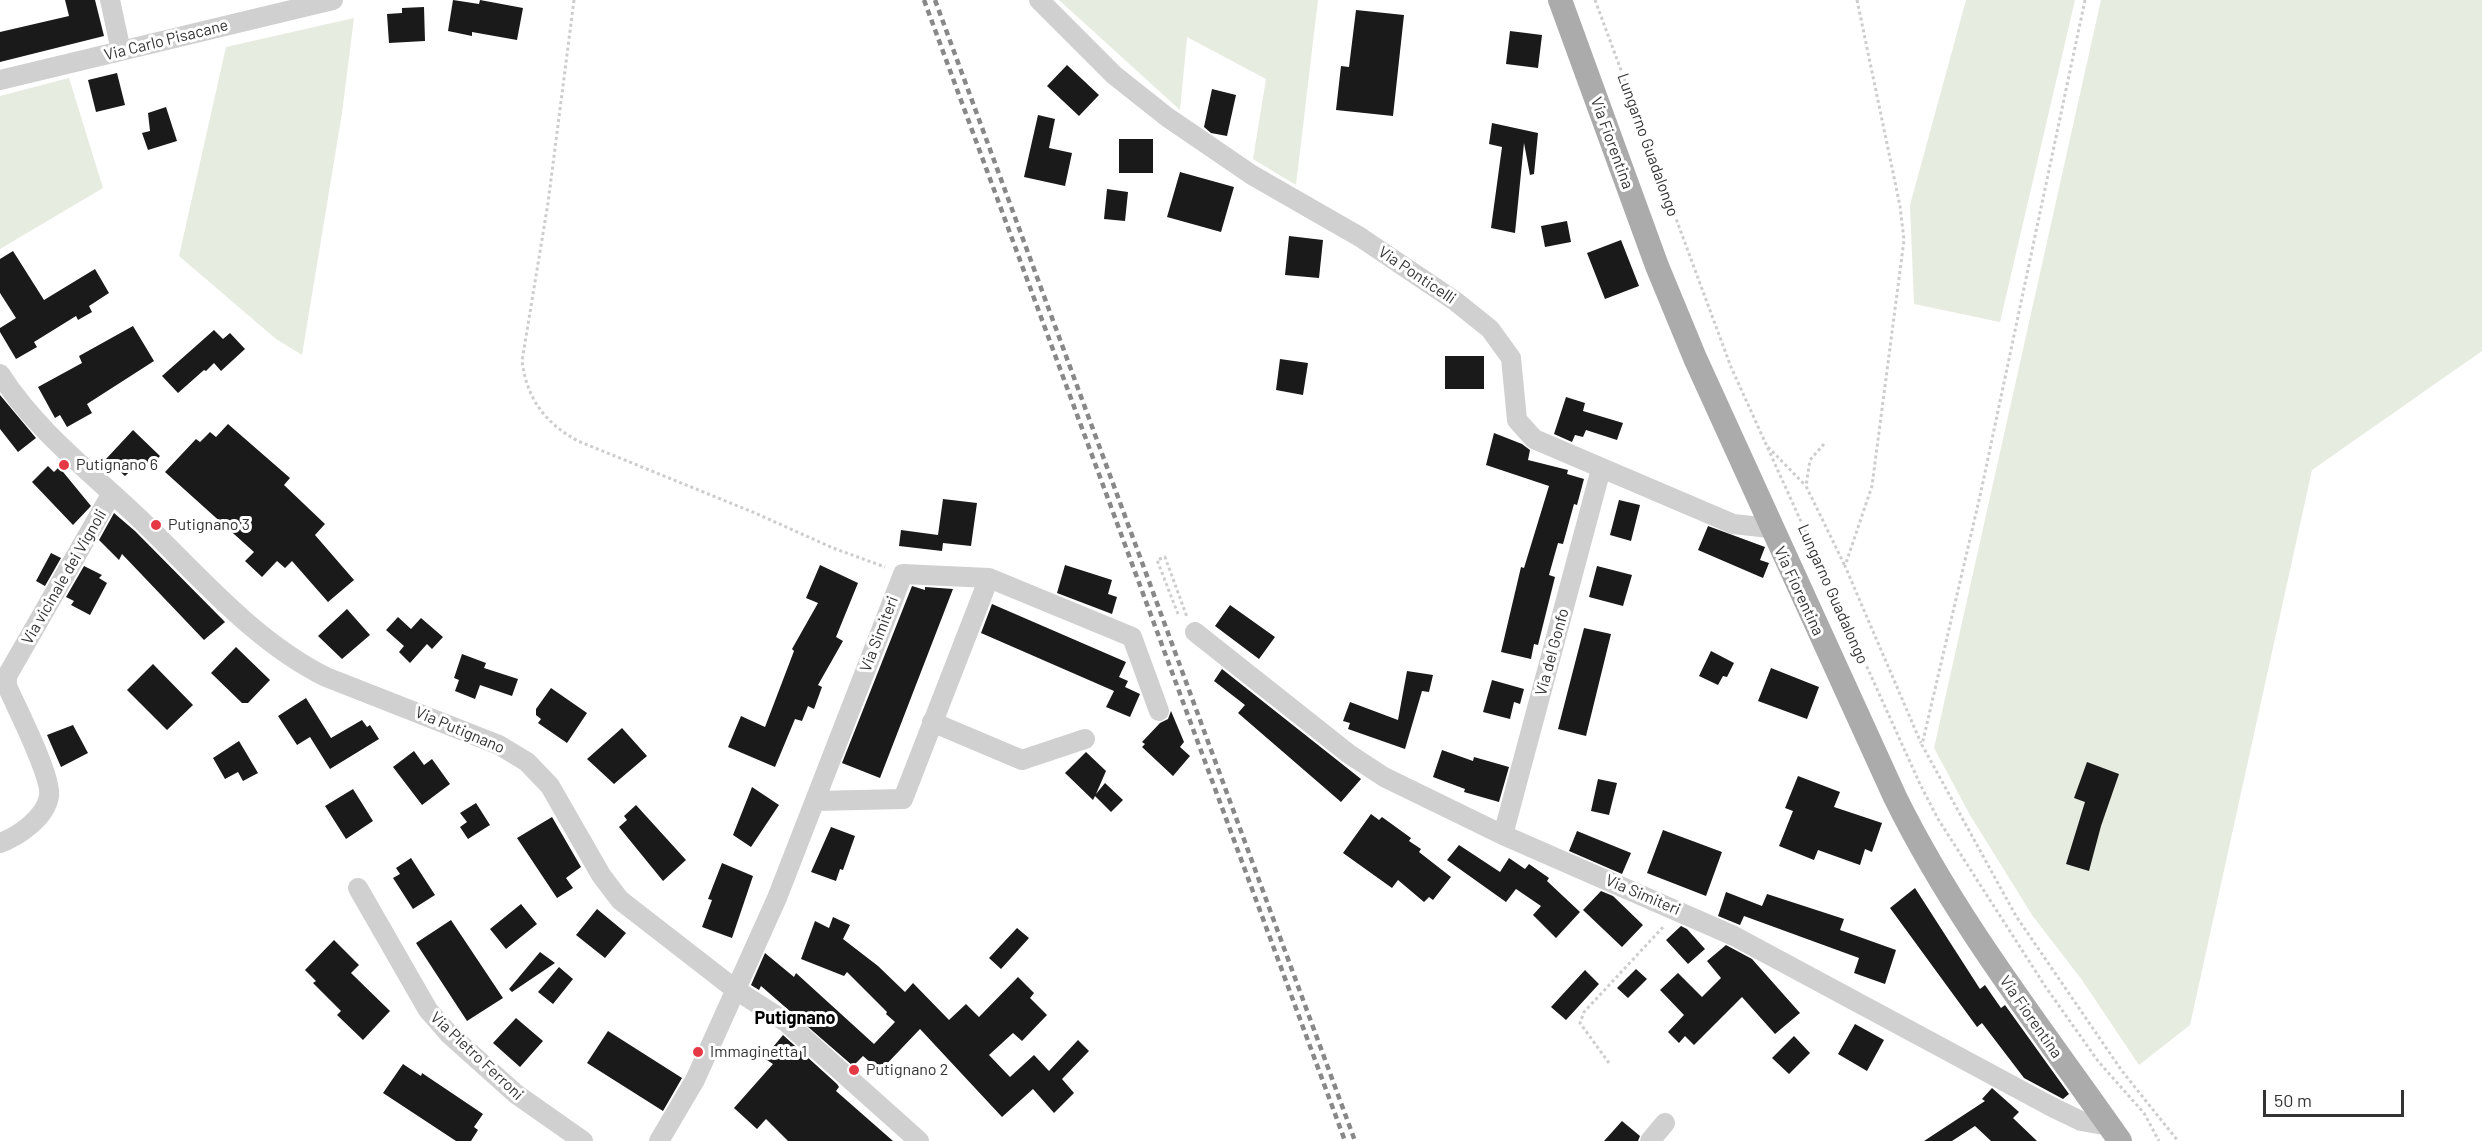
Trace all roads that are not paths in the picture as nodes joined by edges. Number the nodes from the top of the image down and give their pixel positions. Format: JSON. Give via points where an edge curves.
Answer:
{"nodes":[{"id":1,"x":110,"y":0,"type":"edge"},
{"id":2,"x":333,"y":0,"type":"edge"},
{"id":3,"x":1039,"y":0,"type":"edge"},
{"id":4,"x":1560,"y":0,"type":"edge"},
{"id":5,"x":122,"y":51,"type":"junction"},
{"id":6,"x":0,"y":80,"type":"edge"},
{"id":7,"x":0,"y":374,"type":"edge"},
{"id":8,"x":1600,"y":469,"type":"junction"},
{"id":9,"x":112,"y":493,"type":"junction"},
{"id":10,"x":1770,"y":528,"type":"junction"},
{"id":11,"x":989,"y":578,"type":"junction"},
{"id":12,"x":1195,"y":632,"type":"road end"},
{"id":13,"x":1159,"y":711,"type":"dead end"},
{"id":14,"x":932,"y":722,"type":"junction"},
{"id":15,"x":1085,"y":739,"type":"dead end"},
{"id":16,"x":815,"y":801,"type":"junction"},
{"id":17,"x":1503,"y":835,"type":"junction"},
{"id":18,"x":0,"y":843,"type":"edge"},
{"id":19,"x":358,"y":888,"type":"dead end"},
{"id":20,"x":736,"y":990,"type":"junction"},
{"id":21,"x":1665,"y":1123,"type":"dead end"},
{"id":22,"x":2115,"y":1134,"type":"edge"},
{"id":23,"x":583,"y":1141,"type":"edge"},
{"id":24,"x":659,"y":1141,"type":"edge"},
{"id":25,"x":919,"y":1141,"type":"edge"},
{"id":26,"x":1650,"y":1141,"type":"edge"}],
"edges":[{"from":1,"to":5,"type":"street"},
{"from":2,"to":5,"type":"street","name":"Via Carlo Pisacane"},
{"from":3,"to":8,"type":"street","name":"Via Ponticelli","via":[[1114,75],[1167,117],[1252,175],[1360,237],[1473,314],[1498,337],[1511,358],[1515,412],[1520,426],[1543,444]]},
{"from":4,"to":10,"type":"main road","name":"Via Fiorentina","via":[[1657,266]]},
{"from":5,"to":6,"type":"street","name":"Via Carlo Pisacane"},
{"from":7,"to":9,"type":"street","name":"Via Putignano","via":[[35,421]]},
{"from":8,"to":10,"type":"street","name":"Via Ponticelli","via":[[1733,524]]},
{"from":8,"to":17,"type":"street","name":"Via del Gonfo"},
{"from":9,"to":18,"type":"street","name":"Via vicinale dei Vignoli","via":[[7,676],[7,686],[47,778],[49,796],[36,819],[13,838]]},
{"from":9,"to":20,"type":"street","name":"Via Putignano","via":[[244,619],[302,664],[499,745],[527,762],[550,786],[615,895],[633,913]]},
{"from":10,"to":22,"type":"main road","name":"Via Fiorentina","via":[[1932,868],[1981,945]]},
{"from":11,"to":13,"type":"street","via":[[1132,637]]},
{"from":11,"to":14,"type":"street"},
{"from":11,"to":16,"type":"street","name":"Via Simiteri","via":[[903,574]]},
{"from":12,"to":17,"type":"street","name":"Via Simiteri","via":[[1349,754],[1384,777]]},
{"from":14,"to":15,"type":"street","via":[[1022,760]]},
{"from":14,"to":16,"type":"street","via":[[903,799]]},
{"from":16,"to":20,"type":"street","name":"Via Simiteri"},
{"from":17,"to":22,"type":"street","name":"Via Simiteri","via":[[1679,911],[1807,974],[2080,1122]]},
{"from":19,"to":23,"type":"street","name":"Via Pietro Ferroni","via":[[428,1010],[449,1034],[516,1094]]},
{"from":20,"to":24,"type":"street","name":"Via Simiteri","via":[[695,1080]]},
{"from":20,"to":25,"type":"street","name":"Via Putignano","via":[[786,1022]]},
{"from":21,"to":26,"type":"street"}]}
